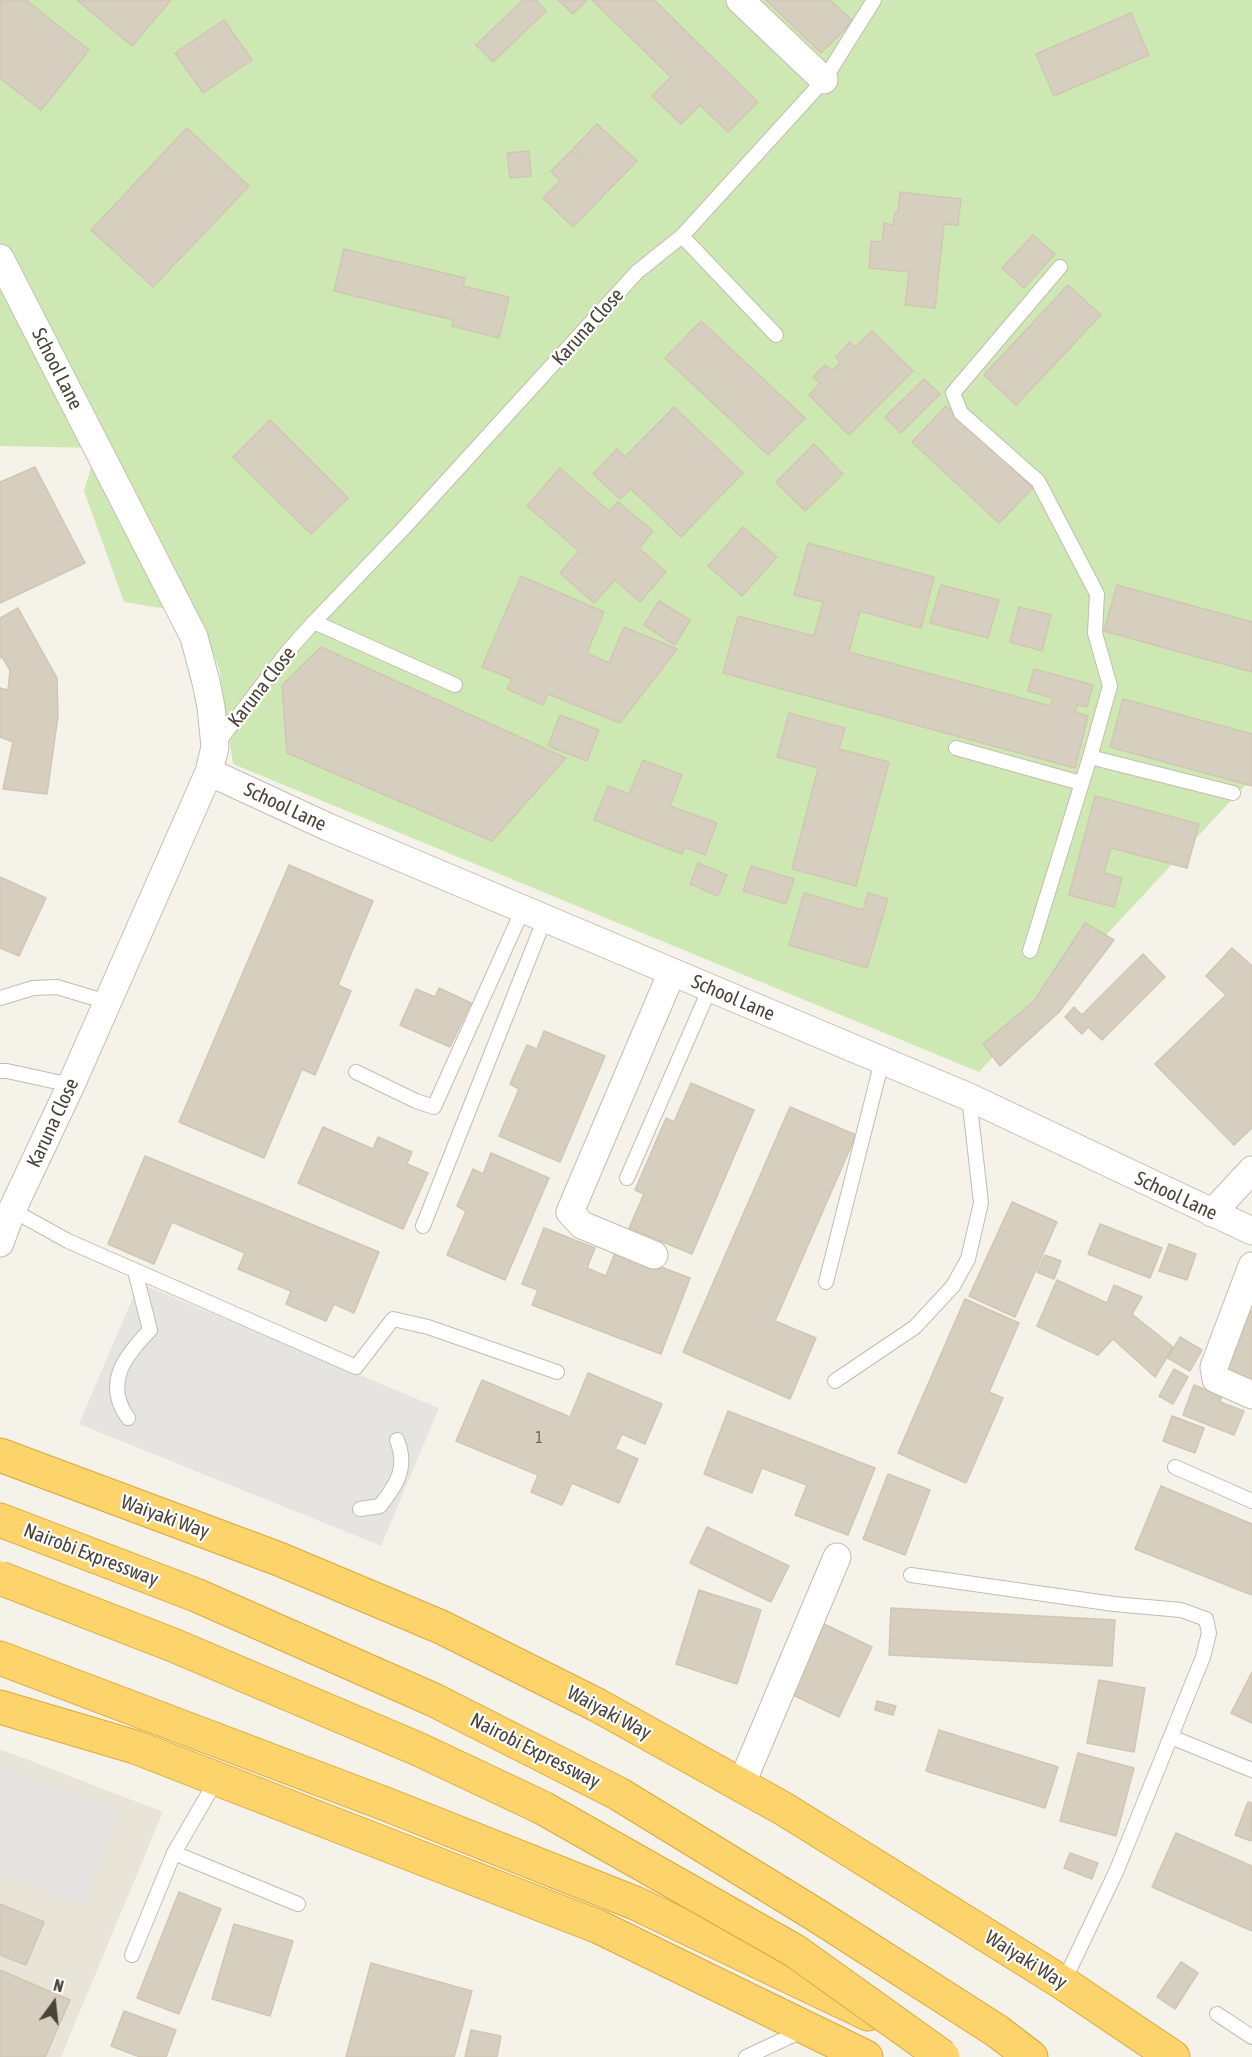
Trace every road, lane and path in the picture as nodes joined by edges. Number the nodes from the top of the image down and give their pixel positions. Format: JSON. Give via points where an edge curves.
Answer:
{"nodes":[{"id":1,"x":740,"y":0,"type":"edge"},
{"id":2,"x":874,"y":0,"type":"edge"},
{"id":3,"x":824,"y":80,"type":"junction"},
{"id":4,"x":682,"y":236,"type":"junction"},
{"id":5,"x":0,"y":258,"type":"edge"},
{"id":6,"x":1060,"y":267,"type":"dead end"},
{"id":7,"x":776,"y":336,"type":"dead end"},
{"id":8,"x":314,"y":622,"type":"junction"},
{"id":9,"x":455,"y":685,"type":"dead end"},
{"id":10,"x":956,"y":748,"type":"dead end"},
{"id":11,"x":1090,"y":757,"type":"junction"},
{"id":12,"x":212,"y":759,"type":"junction"},
{"id":13,"x":1081,"y":783,"type":"junction"},
{"id":14,"x":1233,"y":793,"type":"dead end"},
{"id":15,"x":534,"y":914,"type":"junction"},
{"id":16,"x":1030,"y":951,"type":"dead end"},
{"id":17,"x":672,"y":972,"type":"junction"},
{"id":18,"x":710,"y":988,"type":"junction"},
{"id":19,"x":0,"y":998,"type":"edge"},
{"id":20,"x":106,"y":1002,"type":"junction"},
{"id":21,"x":882,"y":1061,"type":"junction"},
{"id":22,"x":0,"y":1071,"type":"edge"},
{"id":23,"x":356,"y":1072,"type":"dead end"},
{"id":24,"x":71,"y":1085,"type":"junction"},
{"id":25,"x":969,"y":1097,"type":"junction"},
{"id":26,"x":1252,"y":1170,"type":"edge"},
{"id":27,"x":627,"y":1178,"type":"dead end"},
{"id":28,"x":12,"y":1210,"type":"junction"},
{"id":29,"x":1212,"y":1213,"type":"junction"},
{"id":30,"x":423,"y":1226,"type":"dead end"},
{"id":31,"x":1252,"y":1231,"type":"edge"},
{"id":32,"x":0,"y":1243,"type":"edge"},
{"id":33,"x":654,"y":1255,"type":"dead end"},
{"id":34,"x":1252,"y":1266,"type":"edge"},
{"id":35,"x":135,"y":1271,"type":"junction"},
{"id":36,"x":826,"y":1282,"type":"dead end"},
{"id":37,"x":557,"y":1372,"type":"dead end"},
{"id":38,"x":835,"y":1381,"type":"dead end"},
{"id":39,"x":1252,"y":1395,"type":"edge"},
{"id":40,"x":128,"y":1418,"type":"dead end"},
{"id":41,"x":397,"y":1440,"type":"dead end"},
{"id":42,"x":0,"y":1455,"type":"edge"},
{"id":43,"x":1175,"y":1467,"type":"dead end"},
{"id":44,"x":1252,"y":1501,"type":"edge"},
{"id":45,"x":360,"y":1509,"type":"dead end"},
{"id":46,"x":0,"y":1520,"type":"edge"},
{"id":47,"x":837,"y":1557,"type":"dead end"},
{"id":48,"x":911,"y":1575,"type":"dead end"},
{"id":49,"x":0,"y":1578,"type":"edge"},
{"id":50,"x":0,"y":1658,"type":"edge"},
{"id":51,"x":0,"y":1707,"type":"edge"},
{"id":52,"x":1171,"y":1737,"type":"junction"},
{"id":53,"x":1252,"y":1770,"type":"edge"},
{"id":54,"x":218,"y":1778,"type":"junction"},
{"id":55,"x":741,"y":1785,"type":"junction"},
{"id":56,"x":174,"y":1853,"type":"junction"},
{"id":57,"x":298,"y":1905,"type":"dead end"},
{"id":58,"x":132,"y":1956,"type":"dead end"},
{"id":59,"x":1063,"y":1983,"type":"junction"},
{"id":60,"x":1217,"y":2014,"type":"dead end"},
{"id":61,"x":806,"y":2029,"type":"junction"},
{"id":62,"x":1252,"y":2037,"type":"edge"},
{"id":63,"x":746,"y":2057,"type":"edge"},
{"id":64,"x":866,"y":2057,"type":"edge"},
{"id":65,"x":943,"y":2057,"type":"edge"},
{"id":66,"x":959,"y":2057,"type":"edge"},
{"id":67,"x":1031,"y":2057,"type":"edge"},
{"id":68,"x":1173,"y":2057,"type":"edge"}],
"edges":[{"from":1,"to":3,"type":"street"},
{"from":2,"to":3,"type":"lane","name":"Karuna Close"},
{"from":3,"to":4,"type":"lane","name":"Karuna Close"},
{"from":4,"to":7,"type":"lane"},
{"from":4,"to":8,"type":"lane","name":"Karuna Close","via":[[637,272]]},
{"from":5,"to":12,"type":"street","name":"School Lane","via":[[194,638],[206,682]]},
{"from":6,"to":11,"type":"lane","via":[[953,393],[961,413],[1038,481],[1097,594],[1095,633],[1110,686]]},
{"from":8,"to":9,"type":"lane"},
{"from":8,"to":12,"type":"lane","name":"Karuna Close","via":[[288,651]]},
{"from":10,"to":13,"type":"lane"},
{"from":11,"to":13,"type":"lane"},
{"from":11,"to":14,"type":"lane"},
{"from":12,"to":15,"type":"street","name":"School Lane","via":[[328,827]]},
{"from":12,"to":20,"type":"street","name":"Karuna Close"},
{"from":13,"to":16,"type":"lane"},
{"from":15,"to":17,"type":"street","name":"School Lane"},
{"from":15,"to":23,"type":"lane","via":[[434,1107]]},
{"from":15,"to":30,"type":"lane"},
{"from":17,"to":18,"type":"street","name":"School Lane"},
{"from":17,"to":33,"type":"street","via":[[570,1212],[582,1224]]},
{"from":18,"to":21,"type":"street","name":"School Lane"},
{"from":18,"to":27,"type":"lane"},
{"from":19,"to":20,"type":"lane","via":[[33,988],[57,987]]},
{"from":20,"to":24,"type":"street","name":"Karuna Close"},
{"from":21,"to":25,"type":"street","name":"School Lane"},
{"from":21,"to":36,"type":"lane"},
{"from":22,"to":24,"type":"lane"},
{"from":24,"to":28,"type":"street","name":"Karuna Close"},
{"from":25,"to":29,"type":"street","name":"School Lane"},
{"from":25,"to":38,"type":"lane","via":[[981,1203],[968,1259],[953,1286],[915,1327]]},
{"from":26,"to":29,"type":"street"},
{"from":28,"to":32,"type":"street","name":"Karuna Close"},
{"from":28,"to":35,"type":"lane"},
{"from":29,"to":31,"type":"street","name":"School Lane"},
{"from":34,"to":39,"type":"street","via":[[1214,1367],[1216,1379]]},
{"from":35,"to":37,"type":"lane","via":[[356,1367],[393,1319],[428,1327]]},
{"from":35,"to":40,"type":"lane","via":[[150,1330],[129,1352],[118,1375],[119,1406]]},
{"from":41,"to":45,"type":"lane","via":[[402,1467],[396,1486],[380,1506]]},
{"from":42,"to":55,"type":"highway","name":"Waiyaki Way","via":[[279,1559],[441,1627],[597,1705]]},
{"from":43,"to":44,"type":"lane"},
{"from":46,"to":67,"type":"highway","name":"Nairobi Expressway","via":[[196,1595],[434,1700],[619,1794],[816,1915]]},
{"from":47,"to":55,"type":"street"},
{"from":48,"to":52,"type":"lane","via":[[1181,1610],[1206,1619],[1209,1633],[1203,1656]]},
{"from":49,"to":65,"type":"highway","bridge":true,"via":[[216,1663],[418,1749],[543,1808],[795,1951]]},
{"from":50,"to":66,"type":"highway","via":[[635,1903]]},
{"from":51,"to":54,"type":"highway","via":[[135,1747]]},
{"from":52,"to":53,"type":"lane"},
{"from":52,"to":59,"type":"lane","via":[[1116,1872]]},
{"from":54,"to":56,"type":"lane"},
{"from":54,"to":61,"type":"highway","via":[[599,1927]]},
{"from":55,"to":59,"type":"highway","name":"Waiyaki Way"},
{"from":56,"to":57,"type":"lane"},
{"from":56,"to":58,"type":"lane"},
{"from":59,"to":68,"type":"highway","name":"Waiyaki Way"},
{"from":60,"to":62,"type":"lane"},
{"from":61,"to":63,"type":"lane"},
{"from":61,"to":64,"type":"highway"}]}
